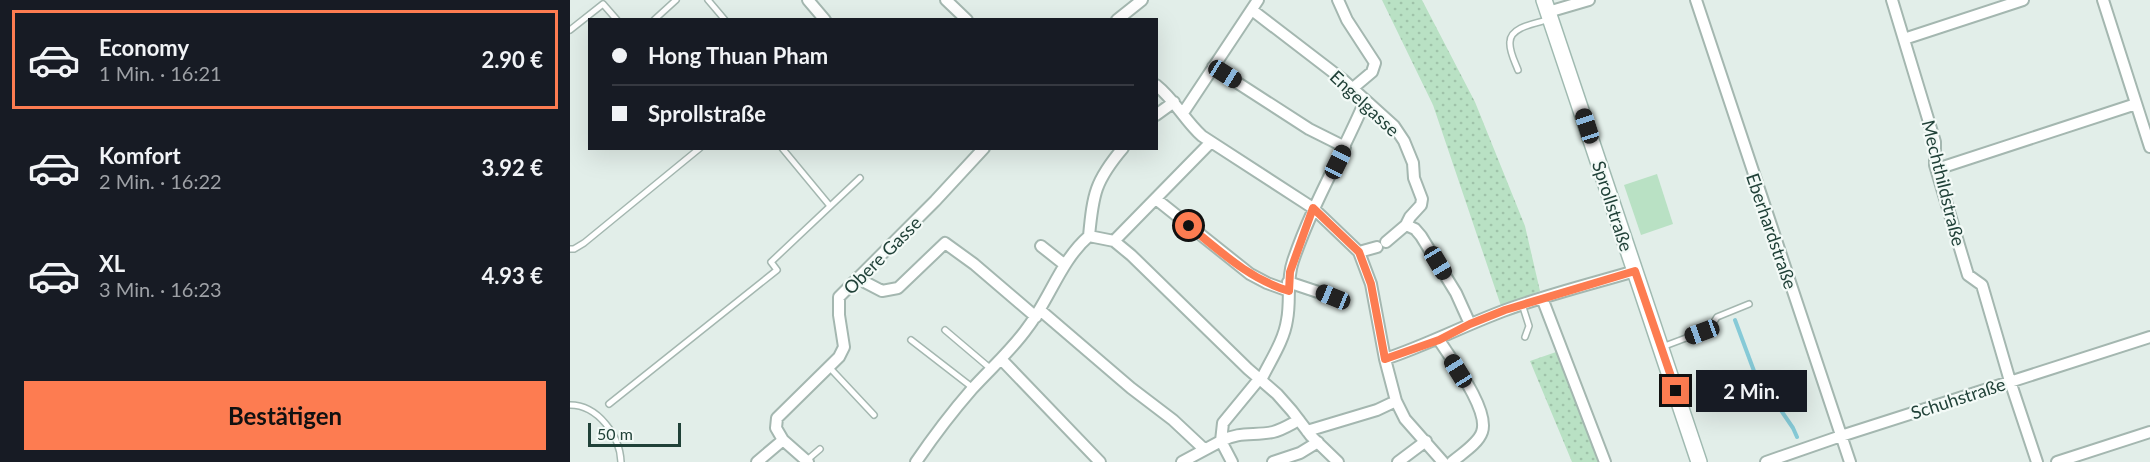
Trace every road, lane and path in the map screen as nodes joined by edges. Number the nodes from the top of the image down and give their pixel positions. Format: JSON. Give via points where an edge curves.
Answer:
{"nodes":[{"id":1,"x":676,"y":0,"type":"edge"},
{"id":2,"x":708,"y":0,"type":"edge"},
{"id":3,"x":808,"y":0,"type":"edge"},
{"id":4,"x":946,"y":0,"type":"edge"},
{"id":5,"x":1142,"y":0,"type":"edge"},
{"id":6,"x":1258,"y":0,"type":"edge"},
{"id":7,"x":1338,"y":0,"type":"edge"},
{"id":8,"x":1589,"y":0,"type":"edge"},
{"id":9,"x":1696,"y":0,"type":"edge"},
{"id":10,"x":1892,"y":0,"type":"edge"},
{"id":11,"x":2023,"y":0,"type":"edge"},
{"id":12,"x":2103,"y":0,"type":"edge"},
{"id":13,"x":601,"y":2,"type":"edge"},
{"id":14,"x":1549,"y":8,"type":"edge"},
{"id":15,"x":1252,"y":10,"type":"junction"},
{"id":16,"x":615,"y":18,"type":"edge"},
{"id":17,"x":656,"y":18,"type":"edge"},
{"id":18,"x":723,"y":18,"type":"edge"},
{"id":19,"x":823,"y":18,"type":"edge"},
{"id":20,"x":965,"y":18,"type":"edge"},
{"id":21,"x":1120,"y":18,"type":"edge"},
{"id":22,"x":570,"y":30,"type":"edge"},
{"id":23,"x":1904,"y":39,"type":"junction"},
{"id":24,"x":1213,"y":67,"type":"junction"},
{"id":25,"x":1518,"y":70,"type":"dead end"},
{"id":26,"x":1353,"y":88,"type":"junction"},
{"id":27,"x":1158,"y":90,"type":"edge"},
{"id":28,"x":1365,"y":101,"type":"junction"},
{"id":29,"x":2136,"y":104,"type":"junction"},
{"id":30,"x":1165,"y":109,"type":"edge"},
{"id":31,"x":1183,"y":113,"type":"junction"},
{"id":32,"x":1210,"y":143,"type":"junction"},
{"id":33,"x":1345,"y":147,"type":"junction"},
{"id":34,"x":2150,"y":147,"type":"edge"},
{"id":35,"x":698,"y":150,"type":"edge"},
{"id":36,"x":784,"y":150,"type":"edge"},
{"id":37,"x":982,"y":150,"type":"edge"},
{"id":38,"x":1122,"y":150,"type":"edge"},
{"id":39,"x":1936,"y":169,"type":"junction"},
{"id":40,"x":860,"y":178,"type":"dead end"},
{"id":41,"x":1156,"y":199,"type":"junction"},
{"id":42,"x":830,"y":206,"type":"junction"},
{"id":43,"x":1313,"y":208,"type":"junction"},
{"id":44,"x":1406,"y":225,"type":"junction"},
{"id":45,"x":1089,"y":236,"type":"junction"},
{"id":46,"x":1118,"y":237,"type":"junction"},
{"id":47,"x":1041,"y":246,"type":"dead end"},
{"id":48,"x":570,"y":249,"type":"edge"},
{"id":49,"x":1359,"y":252,"type":"junction"},
{"id":50,"x":1065,"y":265,"type":"junction"},
{"id":51,"x":1635,"y":271,"type":"junction"},
{"id":52,"x":857,"y":278,"type":"junction"},
{"id":53,"x":1288,"y":286,"type":"junction"},
{"id":54,"x":1333,"y":297,"type":"dead end"},
{"id":55,"x":1542,"y":298,"type":"junction"},
{"id":56,"x":1522,"y":304,"type":"junction"},
{"id":57,"x":1749,"y":304,"type":"dead end"},
{"id":58,"x":1038,"y":314,"type":"junction"},
{"id":59,"x":1470,"y":324,"type":"junction"},
{"id":60,"x":945,"y":330,"type":"dead end"},
{"id":61,"x":1525,"y":337,"type":"dead end"},
{"id":62,"x":2150,"y":337,"type":"edge"},
{"id":63,"x":911,"y":340,"type":"dead end"},
{"id":64,"x":1439,"y":340,"type":"junction"},
{"id":65,"x":1661,"y":347,"type":"junction"},
{"id":66,"x":1001,"y":359,"type":"junction"},
{"id":67,"x":1385,"y":359,"type":"junction"},
{"id":68,"x":829,"y":367,"type":"junction"},
{"id":69,"x":992,"y":369,"type":"junction"},
{"id":70,"x":1260,"y":379,"type":"junction"},
{"id":71,"x":2010,"y":381,"type":"junction"},
{"id":72,"x":973,"y":388,"type":"junction"},
{"id":73,"x":1396,"y":401,"type":"junction"},
{"id":74,"x":609,"y":404,"type":"dead end"},
{"id":75,"x":570,"y":405,"type":"edge"},
{"id":76,"x":874,"y":415,"type":"dead end"},
{"id":77,"x":1296,"y":415,"type":"junction"},
{"id":78,"x":2150,"y":432,"type":"edge"},
{"id":79,"x":1841,"y":436,"type":"junction"},
{"id":80,"x":1312,"y":437,"type":"junction"},
{"id":81,"x":783,"y":440,"type":"junction"},
{"id":82,"x":1221,"y":441,"type":"junction"},
{"id":83,"x":1426,"y":441,"type":"junction"},
{"id":84,"x":820,"y":449,"type":"dead end"},
{"id":85,"x":1204,"y":449,"type":"junction"},
{"id":86,"x":807,"y":461,"type":"edge"},
{"id":87,"x":621,"y":462,"type":"edge"},
{"id":88,"x":757,"y":462,"type":"edge"},
{"id":89,"x":916,"y":462,"type":"edge"},
{"id":90,"x":1100,"y":462,"type":"edge"},
{"id":91,"x":1182,"y":462,"type":"edge"},
{"id":92,"x":1232,"y":462,"type":"edge"},
{"id":93,"x":1273,"y":462,"type":"edge"},
{"id":94,"x":1338,"y":462,"type":"edge"},
{"id":95,"x":1398,"y":462,"type":"edge"},
{"id":96,"x":1443,"y":462,"type":"edge"},
{"id":97,"x":1452,"y":462,"type":"edge"},
{"id":98,"x":1605,"y":462,"type":"edge"},
{"id":99,"x":1699,"y":462,"type":"edge"},
{"id":100,"x":1766,"y":462,"type":"edge"},
{"id":101,"x":1850,"y":462,"type":"edge"},
{"id":102,"x":2037,"y":462,"type":"edge"},
{"id":103,"x":2057,"y":462,"type":"edge"}],
"edges":[{"from":1,"to":17,"type":"lane"},
{"from":2,"to":18,"type":"lane"},
{"from":3,"to":19,"type":"street"},
{"from":4,"to":20,"type":"street"},
{"from":5,"to":21,"type":"street"},
{"from":6,"to":15,"type":"street"},
{"from":7,"to":26,"type":"street","via":[[1375,63],[1372,72]]},
{"from":8,"to":14,"type":"street"},
{"from":9,"to":79,"type":"street","name":"Eberhardstraße"},
{"from":10,"to":23,"type":"street","name":"Mechthildstraße"},
{"from":11,"to":23,"type":"street"},
{"from":12,"to":29,"type":"street"},
{"from":13,"to":16,"type":"lane"},
{"from":13,"to":22,"type":"lane"},
{"from":14,"to":25,"type":"lane","via":[[1511,36],[1509,43]]},
{"from":14,"to":51,"type":"main road","name":"Sprollstraße"},
{"from":15,"to":24,"type":"street"},
{"from":15,"to":26,"type":"street","name":"Engelgasse"},
{"from":23,"to":39,"type":"street","name":"Mechthildstraße","via":[[1935,142]]},
{"from":24,"to":31,"type":"street"},
{"from":24,"to":33,"type":"street","via":[[1300,124]]},
{"from":26,"to":28,"type":"street","name":"Engelgasse"},
{"from":27,"to":30,"type":"street"},
{"from":28,"to":33,"type":"street"},
{"from":28,"to":44,"type":"street","name":"Engelgasse","via":[[1401,135],[1413,163],[1422,199]]},
{"from":29,"to":34,"type":"street"},
{"from":29,"to":39,"type":"street"},
{"from":30,"to":31,"type":"street"},
{"from":31,"to":32,"type":"street"},
{"from":32,"to":41,"type":"street"},
{"from":32,"to":43,"type":"street"},
{"from":33,"to":43,"type":"street"},
{"from":35,"to":48,"type":"lane","via":[[584,243]]},
{"from":36,"to":42,"type":"lane"},
{"from":37,"to":52,"type":"street","name":"Obere Gasse"},
{"from":38,"to":45,"type":"street","via":[[1096,186]]},
{"from":39,"to":71,"type":"street","name":"Mechthildstraße","via":[[1968,275],[1982,285]]},
{"from":40,"to":42,"type":"lane"},
{"from":41,"to":46,"type":"street"},
{"from":41,"to":53,"type":"street","via":[[1250,274],[1266,284]]},
{"from":42,"to":74,"type":"lane","via":[[771,262],[777,270]]},
{"from":43,"to":49,"type":"street"},
{"from":43,"to":53,"type":"street"},
{"from":44,"to":49,"type":"street","name":"Engelgasse","via":[[1382,244]]},
{"from":44,"to":59,"type":"street","via":[[1421,236]]},
{"from":45,"to":46,"type":"street"},
{"from":45,"to":50,"type":"street"},
{"from":46,"to":70,"type":"street"},
{"from":47,"to":50,"type":"street"},
{"from":49,"to":67,"type":"street","via":[[1371,284]]},
{"from":50,"to":58,"type":"street"},
{"from":51,"to":55,"type":"street"},
{"from":51,"to":65,"type":"main road","name":"Sprollstraße"},
{"from":52,"to":58,"type":"street","via":[[882,291],[897,288],[945,243]]},
{"from":52,"to":68,"type":"street","name":"Obere Gasse","via":[[839,297],[844,347]]},
{"from":53,"to":54,"type":"street"},
{"from":53,"to":70,"type":"street","via":[[1284,332]]},
{"from":55,"to":56,"type":"street"},
{"from":55,"to":98,"type":"street"},
{"from":56,"to":59,"type":"street"},
{"from":56,"to":61,"type":"lane","via":[[1529,326]]},
{"from":57,"to":65,"type":"lane","via":[[1717,317],[1702,332]]},
{"from":58,"to":66,"type":"street"},
{"from":58,"to":85,"type":"street"},
{"from":59,"to":64,"type":"street"},
{"from":60,"to":69,"type":"lane"},
{"from":62,"to":71,"type":"street","name":"Schuhstraße"},
{"from":63,"to":72,"type":"lane"},
{"from":64,"to":67,"type":"street"},
{"from":64,"to":97,"type":"street","via":[[1474,398],[1482,419],[1483,431],[1478,439]]},
{"from":65,"to":99,"type":"main road","name":"Sprollstraße"},
{"from":66,"to":69,"type":"street"},
{"from":66,"to":90,"type":"street"},
{"from":67,"to":73,"type":"street"},
{"from":68,"to":76,"type":"lane"},
{"from":68,"to":81,"type":"street","name":"Obere Gasse","via":[[777,418],[776,428]]},
{"from":69,"to":72,"type":"street"},
{"from":70,"to":77,"type":"street"},
{"from":70,"to":82,"type":"street","via":[[1223,423]]},
{"from":71,"to":79,"type":"street","name":"Schuhstraße"},
{"from":71,"to":102,"type":"street","name":"Mechthildstraße"},
{"from":72,"to":89,"type":"street"},
{"from":73,"to":80,"type":"street","via":[[1340,420]]},
{"from":73,"to":83,"type":"street","via":[[1405,419]]},
{"from":75,"to":87,"type":"lane","via":[[585,408],[604,423],[616,439]]},
{"from":77,"to":80,"type":"street"},
{"from":77,"to":82,"type":"street","via":[[1274,432],[1229,436]]},
{"from":78,"to":103,"type":"street"},
{"from":79,"to":100,"type":"street","name":"Schuhstraße"},
{"from":79,"to":101,"type":"street","name":"Eberhardstraße"},
{"from":80,"to":93,"type":"street","via":[[1300,453]]},
{"from":80,"to":94,"type":"street"},
{"from":81,"to":86,"type":"street"},
{"from":81,"to":88,"type":"street"},
{"from":82,"to":85,"type":"street"},
{"from":82,"to":92,"type":"street"},
{"from":83,"to":95,"type":"street"},
{"from":83,"to":96,"type":"street"},
{"from":84,"to":86,"type":"lane"},
{"from":85,"to":91,"type":"street"}]}
